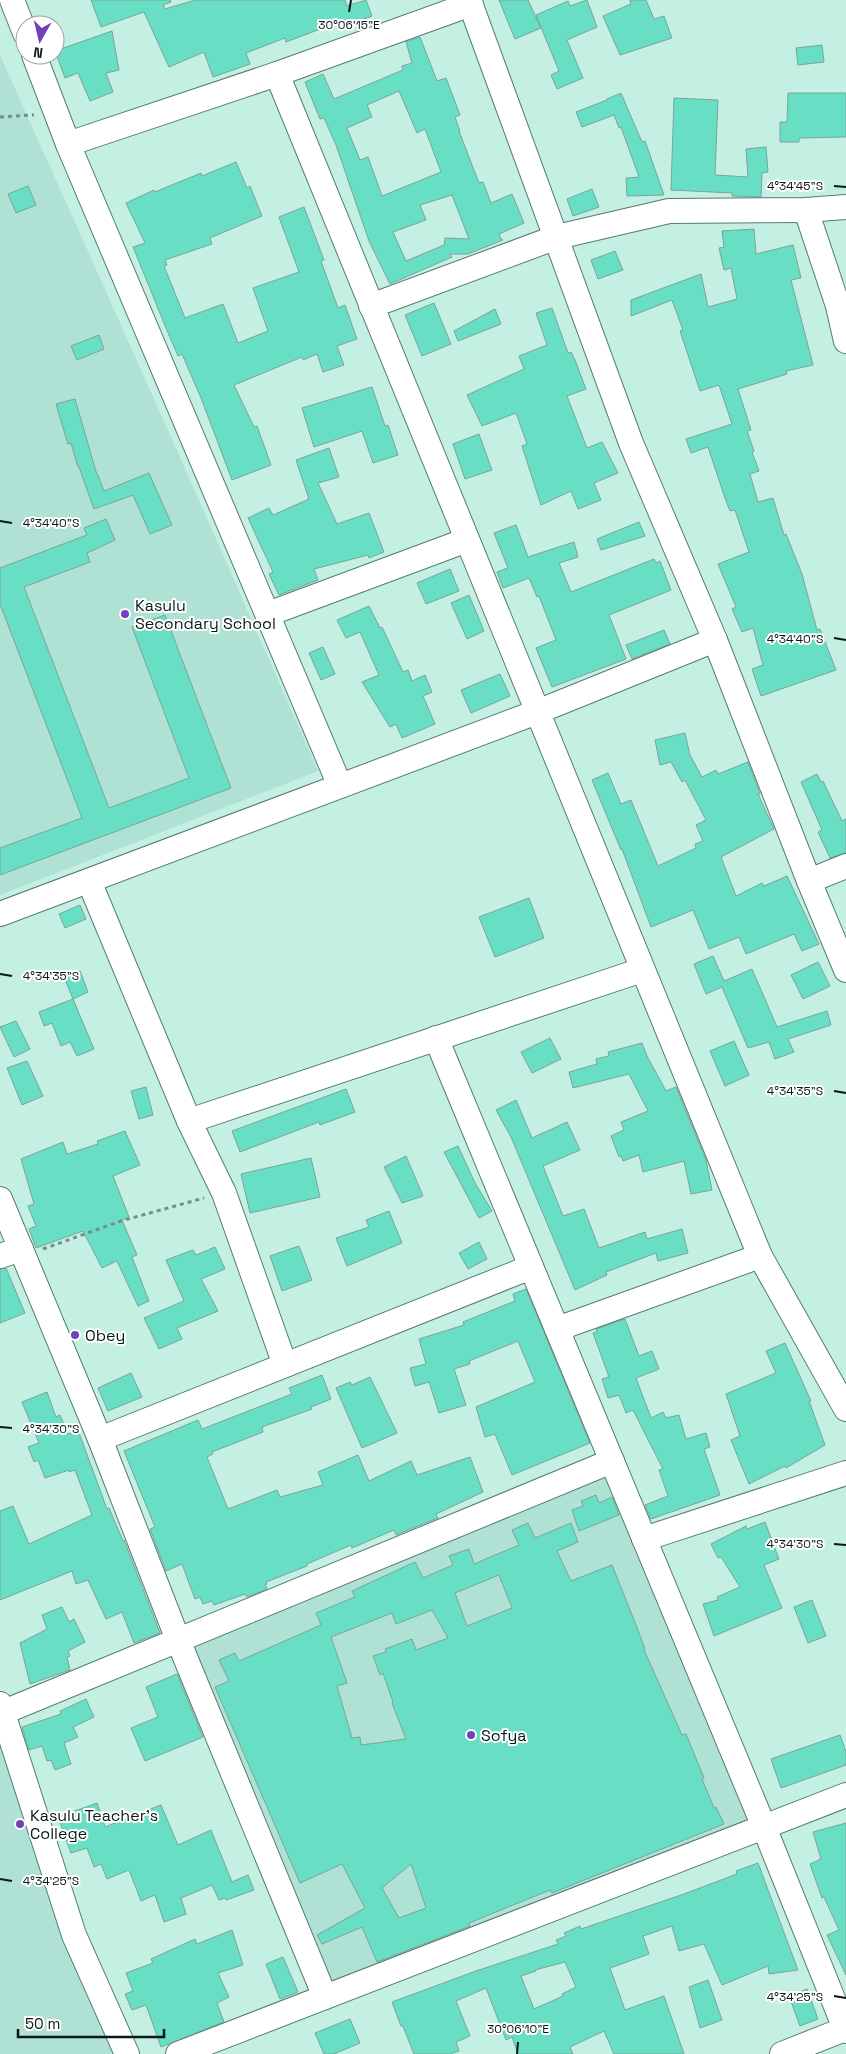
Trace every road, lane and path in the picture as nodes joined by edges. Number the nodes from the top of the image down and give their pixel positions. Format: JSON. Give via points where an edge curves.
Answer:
{"nodes":[{"id":1,"x":12,"y":0,"type":"edge"},
{"id":2,"x":470,"y":2,"type":"edge"},
{"id":3,"x":18,"y":15,"type":"edge"},
{"id":4,"x":38,"y":65,"type":"edge"},
{"id":5,"x":277,"y":74,"type":"junction"},
{"id":6,"x":0,"y":116,"type":"edge"},
{"id":7,"x":57,"y":116,"type":"junction"},
{"id":8,"x":68,"y":144,"type":"junction"},
{"id":9,"x":846,"y":207,"type":"edge"},
{"id":10,"x":806,"y":210,"type":"junction"},
{"id":11,"x":557,"y":237,"type":"junction"},
{"id":12,"x":372,"y":306,"type":"junction"},
{"id":13,"x":846,"y":341,"type":"edge"},
{"id":14,"x":467,"y":540,"type":"junction"},
{"id":15,"x":268,"y":614,"type":"junction"},
{"id":16,"x":715,"y":640,"type":"junction"},
{"id":17,"x":537,"y":712,"type":"junction"},
{"id":18,"x":340,"y":786,"type":"junction"},
{"id":19,"x":846,"y":866,"type":"edge"},
{"id":20,"x":89,"y":881,"type":"junction"},
{"id":21,"x":809,"y":881,"type":"junction"},
{"id":22,"x":0,"y":914,"type":"edge"},
{"id":23,"x":642,"y":970,"type":"junction"},
{"id":24,"x":846,"y":970,"type":"edge"},
{"id":25,"x":436,"y":1038,"type":"junction"},
{"id":26,"x":189,"y":1121,"type":"junction"},
{"id":27,"x":224,"y":1193,"type":"junction"},
{"id":28,"x":0,"y":1199,"type":"edge"},
{"id":29,"x":14,"y":1250,"type":"edge"},
{"id":30,"x":760,"y":1256,"type":"junction"},
{"id":31,"x":531,"y":1267,"type":"junction"},
{"id":32,"x":557,"y":1329,"type":"junction"},
{"id":33,"x":285,"y":1365,"type":"junction"},
{"id":34,"x":846,"y":1409,"type":"edge"},
{"id":35,"x":100,"y":1439,"type":"junction"},
{"id":36,"x":612,"y":1461,"type":"junction"},
{"id":37,"x":846,"y":1473,"type":"edge"},
{"id":38,"x":644,"y":1539,"type":"junction"},
{"id":39,"x":178,"y":1640,"type":"junction"},
{"id":40,"x":2,"y":1708,"type":"edge"},
{"id":41,"x":846,"y":1796,"type":"edge"},
{"id":42,"x":764,"y":1827,"type":"junction"},
{"id":43,"x":325,"y":1997,"type":"junction"},
{"id":44,"x":846,"y":2030,"type":"edge"},
{"id":45,"x":127,"y":2054,"type":"edge"},
{"id":46,"x":178,"y":2054,"type":"edge"},
{"id":47,"x":782,"y":2054,"type":"edge"}],
"edges":[{"from":1,"to":3,"type":"street"},
{"from":2,"to":5,"type":"street"},
{"from":2,"to":11,"type":"street"},
{"from":4,"to":7,"type":"street"},
{"from":5,"to":8,"type":"street"},
{"from":5,"to":12,"type":"street"},
{"from":6,"to":7,"type":"path"},
{"from":7,"to":8,"type":"street"},
{"from":8,"to":15,"type":"street"},
{"from":9,"to":10,"type":"street"},
{"from":10,"to":11,"type":"street","via":[[669,211]]},
{"from":10,"to":13,"type":"street","via":[[838,306]]},
{"from":11,"to":12,"type":"street"},
{"from":11,"to":16,"type":"street","via":[[632,443]]},
{"from":12,"to":14,"type":"street"},
{"from":14,"to":15,"type":"street"},
{"from":14,"to":17,"type":"street"},
{"from":15,"to":18,"type":"street"},
{"from":16,"to":17,"type":"street"},
{"from":16,"to":21,"type":"street"},
{"from":17,"to":18,"type":"street"},
{"from":17,"to":23,"type":"street"},
{"from":18,"to":20,"type":"street"},
{"from":19,"to":21,"type":"street"},
{"from":20,"to":22,"type":"street"},
{"from":20,"to":26,"type":"street"},
{"from":21,"to":24,"type":"street"},
{"from":23,"to":25,"type":"street"},
{"from":23,"to":30,"type":"street"},
{"from":25,"to":26,"type":"street"},
{"from":25,"to":31,"type":"street"},
{"from":26,"to":27,"type":"street"},
{"from":27,"to":29,"type":"path","via":[[121,1221],[35,1252]]},
{"from":27,"to":33,"type":"street"},
{"from":28,"to":29,"type":"street"},
{"from":29,"to":35,"type":"street"},
{"from":30,"to":32,"type":"street"},
{"from":30,"to":34,"type":"street"},
{"from":31,"to":32,"type":"street"},
{"from":31,"to":33,"type":"street"},
{"from":32,"to":36,"type":"street"},
{"from":33,"to":35,"type":"street"},
{"from":35,"to":39,"type":"street"},
{"from":36,"to":38,"type":"street"},
{"from":36,"to":39,"type":"street"},
{"from":37,"to":38,"type":"street"},
{"from":38,"to":42,"type":"street"},
{"from":39,"to":40,"type":"street"},
{"from":39,"to":43,"type":"street"},
{"from":40,"to":45,"type":"street","via":[[74,1935]]},
{"from":41,"to":42,"type":"street"},
{"from":42,"to":43,"type":"street"},
{"from":42,"to":44,"type":"street"},
{"from":43,"to":46,"type":"street"},
{"from":44,"to":47,"type":"street"}]}
